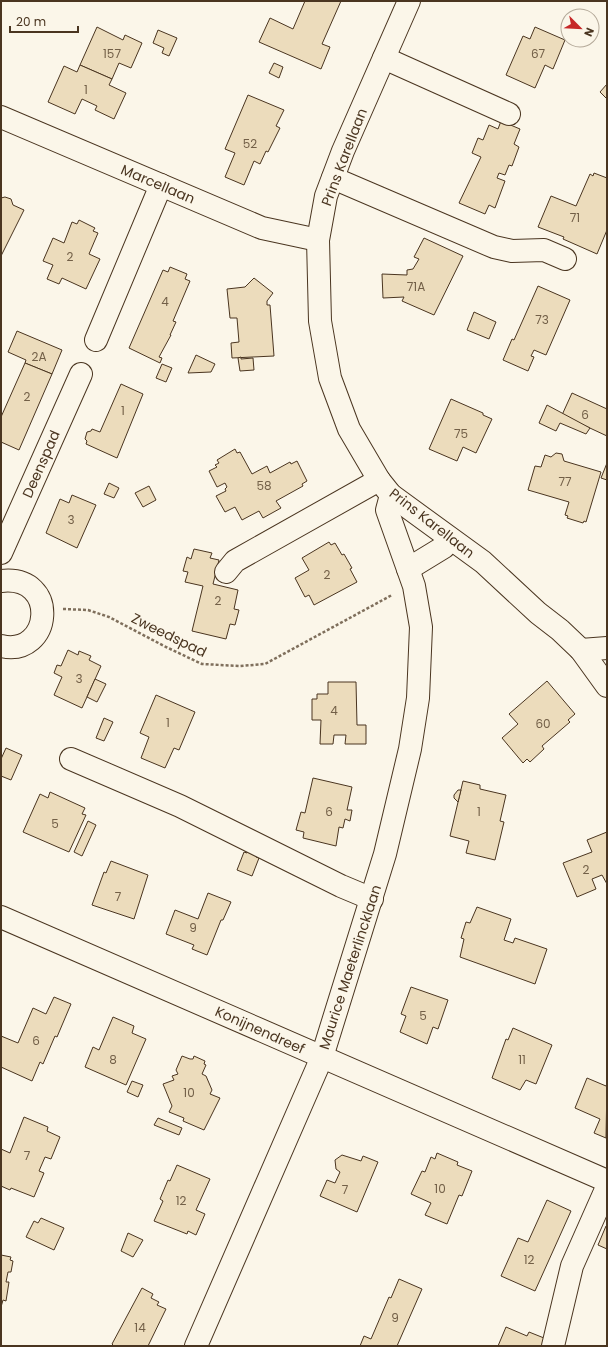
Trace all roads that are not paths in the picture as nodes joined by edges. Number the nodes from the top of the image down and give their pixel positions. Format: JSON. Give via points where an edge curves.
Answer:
{"nodes":[{"id":1,"x":409,"y":1,"type":"edge"},
{"id":2,"x":384,"y":58,"type":"junction"},
{"id":3,"x":509,"y":114,"type":"dead end"},
{"id":4,"x":1,"y":117,"type":"edge"},
{"id":5,"x":333,"y":178,"type":"junction"},
{"id":6,"x":161,"y":185,"type":"junction"},
{"id":7,"x":318,"y":240,"type":"junction"},
{"id":8,"x":565,"y":259,"type":"dead end"},
{"id":9,"x":96,"y":340,"type":"dead end"},
{"id":10,"x":81,"y":374,"type":"dead end"},
{"id":11,"x":385,"y":487,"type":"junction"},
{"id":12,"x":450,"y":539,"type":"junction"},
{"id":13,"x":1,"y":553,"type":"edge"},
{"id":14,"x":226,"y":572,"type":"dead end"},
{"id":15,"x":411,"y":577,"type":"junction"},
{"id":16,"x":1,"y":581,"type":"edge"},
{"id":17,"x":1,"y":646,"type":"edge"},
{"id":18,"x":607,"y":648,"type":"edge"},
{"id":19,"x":581,"y":650,"type":"junction"},
{"id":20,"x":607,"y":686,"type":"edge"},
{"id":21,"x":71,"y":760,"type":"dead end"},
{"id":22,"x":372,"y":899,"type":"junction"},
{"id":23,"x":1,"y":917,"type":"edge"},
{"id":24,"x":322,"y":1057,"type":"junction"},
{"id":25,"x":607,"y":1181,"type":"edge"},
{"id":26,"x":607,"y":1187,"type":"edge"},
{"id":27,"x":196,"y":1346,"type":"edge"},
{"id":28,"x":553,"y":1346,"type":"edge"}],
"edges":[{"from":1,"to":2,"type":"street","name":"Prins Karellaan"},
{"from":2,"to":3,"type":"street"},
{"from":2,"to":5,"type":"street","name":"Prins Karellaan"},
{"from":4,"to":6,"type":"street","name":"Marcellaan"},
{"from":5,"to":7,"type":"street","name":"Prins Karellaan","via":[[326,196]]},
{"from":5,"to":8,"type":"street","via":[[494,247],[512,251],[544,250]]},
{"from":6,"to":7,"type":"street","name":"Marcellaan","via":[[262,228]]},
{"from":6,"to":9,"type":"street"},
{"from":7,"to":11,"type":"street","name":"Prins Karellaan","via":[[320,321],[330,378],[349,429]]},
{"from":10,"to":13,"type":"street","name":"Deenspad"},
{"from":11,"to":12,"type":"street","name":"Prins Karellaan"},
{"from":11,"to":14,"type":"street","via":[[235,561]]},
{"from":11,"to":15,"type":"street","name":"Maurice Maeterlincklaan","via":[[387,510]]},
{"from":12,"to":15,"type":"street"},
{"from":12,"to":19,"type":"street","name":"Prins Karellaan","via":[[483,562]]},
{"from":15,"to":22,"type":"street","name":"Maurice Maeterlincklaan","via":[[421,627],[418,698],[410,749]]},
{"from":16,"to":17,"type":"street","via":[[10,580],[28,585],[40,600],[43,609],[38,632],[30,641],[8,648]]},
{"from":18,"to":19,"type":"street"},
{"from":19,"to":20,"type":"street","name":"Prins Karellaan"},
{"from":21,"to":22,"type":"street","via":[[180,806]]},
{"from":22,"to":24,"type":"street","name":"Maurice Maeterlincklaan"},
{"from":23,"to":24,"type":"street","name":"Konijnendreef"},
{"from":24,"to":25,"type":"street","name":"Konijnendreef"},
{"from":24,"to":27,"type":"street","name":"Maurice Maeterlincklaan"},
{"from":26,"to":28,"type":"street","via":[[572,1266]]}]}
